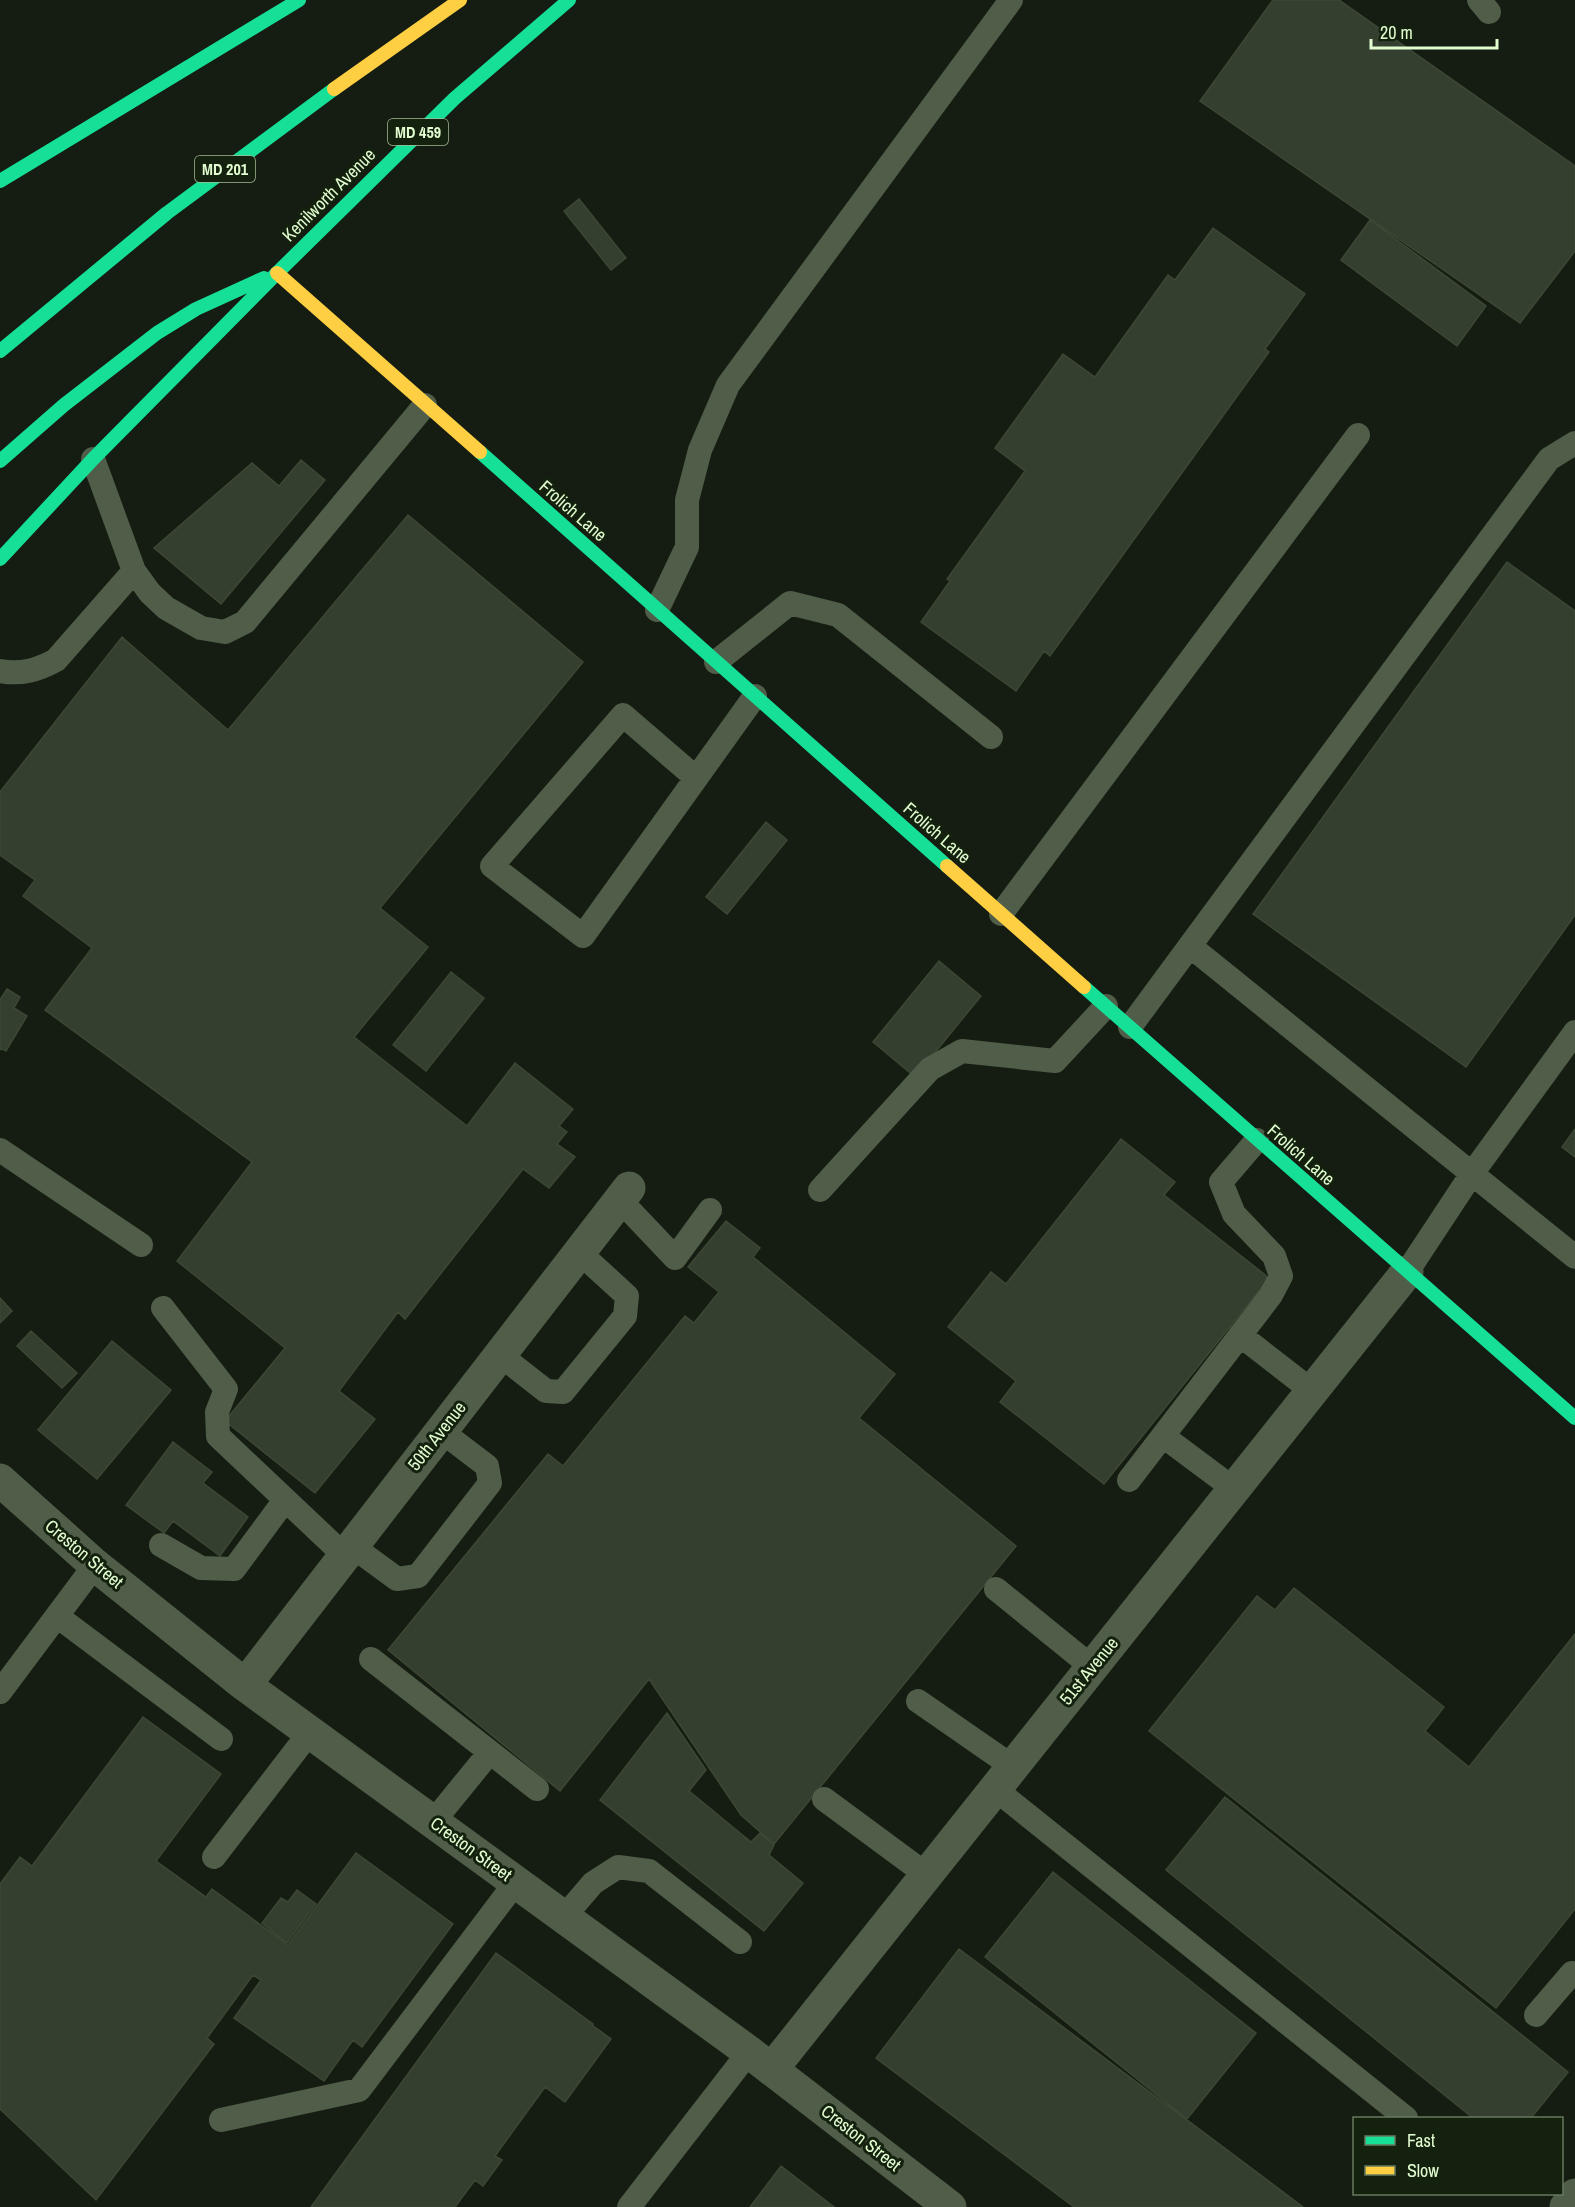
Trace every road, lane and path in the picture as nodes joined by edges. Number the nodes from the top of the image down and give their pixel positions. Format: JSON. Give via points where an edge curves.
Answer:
{"nodes":[{"id":1,"x":299,"y":0,"type":"edge"},
{"id":2,"x":460,"y":0,"type":"edge"},
{"id":3,"x":569,"y":0,"type":"edge"},
{"id":4,"x":1011,"y":0,"type":"edge"},
{"id":5,"x":0,"y":182,"type":"edge"},
{"id":6,"x":277,"y":273,"type":"junction"},
{"id":7,"x":0,"y":351,"type":"edge"},
{"id":8,"x":425,"y":405,"type":"junction"},
{"id":9,"x":1358,"y":435,"type":"dead end"},
{"id":10,"x":1575,"y":443,"type":"edge"},
{"id":11,"x":93,"y":459,"type":"junction"},
{"id":12,"x":0,"y":461,"type":"edge"},
{"id":13,"x":0,"y":559,"type":"edge"},
{"id":14,"x":134,"y":571,"type":"junction"},
{"id":15,"x":657,"y":610,"type":"junction"},
{"id":16,"x":716,"y":662,"type":"junction"},
{"id":17,"x":0,"y":671,"type":"edge"},
{"id":18,"x":755,"y":696,"type":"junction"},
{"id":19,"x":991,"y":737,"type":"dead end"},
{"id":20,"x":696,"y":778,"type":"junction"},
{"id":21,"x":1001,"y":914,"type":"junction"},
{"id":22,"x":1190,"y":946,"type":"junction"},
{"id":23,"x":1106,"y":1006,"type":"junction"},
{"id":24,"x":1130,"y":1027,"type":"junction"},
{"id":25,"x":1575,"y":1032,"type":"edge"},
{"id":26,"x":1257,"y":1140,"type":"junction"},
{"id":27,"x":0,"y":1150,"type":"edge"},
{"id":28,"x":1472,"y":1175,"type":"junction"},
{"id":29,"x":820,"y":1190,"type":"dead end"},
{"id":30,"x":624,"y":1194,"type":"joint"},
{"id":31,"x":710,"y":1210,"type":"dead end"},
{"id":32,"x":141,"y":1245,"type":"dead end"},
{"id":33,"x":579,"y":1252,"type":"junction"},
{"id":34,"x":1575,"y":1257,"type":"edge"},
{"id":35,"x":1407,"y":1272,"type":"junction"},
{"id":36,"x":163,"y":1308,"type":"dead end"},
{"id":37,"x":1240,"y":1335,"type":"junction"},
{"id":38,"x":500,"y":1355,"type":"junction"},
{"id":39,"x":1312,"y":1391,"type":"junction"},
{"id":40,"x":1575,"y":1418,"type":"edge"},
{"id":41,"x":441,"y":1431,"type":"junction"},
{"id":42,"x":1163,"y":1436,"type":"junction"},
{"id":43,"x":0,"y":1480,"type":"edge"},
{"id":44,"x":1129,"y":1480,"type":"dead end"},
{"id":45,"x":1234,"y":1489,"type":"junction"},
{"id":46,"x":285,"y":1500,"type":"junction"},
{"id":47,"x":161,"y":1545,"type":"dead end"},
{"id":48,"x":349,"y":1551,"type":"junction"},
{"id":49,"x":95,"y":1565,"type":"junction"},
{"id":50,"x":996,"y":1590,"type":"dead end"},
{"id":51,"x":57,"y":1616,"type":"junction"},
{"id":52,"x":371,"y":1659,"type":"dead end"},
{"id":53,"x":1092,"y":1667,"type":"junction"},
{"id":54,"x":245,"y":1685,"type":"junction"},
{"id":55,"x":0,"y":1692,"type":"edge"},
{"id":56,"x":918,"y":1701,"type":"dead end"},
{"id":57,"x":310,"y":1732,"type":"junction"},
{"id":58,"x":221,"y":1739,"type":"dead end"},
{"id":59,"x":490,"y":1752,"type":"junction"},
{"id":60,"x":1004,"y":1778,"type":"junction"},
{"id":61,"x":537,"y":1789,"type":"dead end"},
{"id":62,"x":824,"y":1798,"type":"dead end"},
{"id":63,"x":434,"y":1822,"type":"junction"},
{"id":64,"x":214,"y":1857,"type":"dead end"},
{"id":65,"x":927,"y":1875,"type":"junction"},
{"id":66,"x":516,"y":1882,"type":"junction"},
{"id":67,"x":564,"y":1917,"type":"junction"},
{"id":68,"x":740,"y":1942,"type":"dead end"},
{"id":69,"x":1574,"y":1973,"type":"edge"},
{"id":70,"x":1536,"y":2015,"type":"dead end"},
{"id":71,"x":760,"y":2061,"type":"junction"},
{"id":72,"x":1405,"y":2117,"type":"edge"},
{"id":73,"x":221,"y":2120,"type":"dead end"},
{"id":74,"x":1575,"y":2195,"type":"edge"},
{"id":75,"x":629,"y":2207,"type":"edge"},
{"id":76,"x":950,"y":2207,"type":"edge"},
{"id":77,"x":1566,"y":2207,"type":"edge"}],
"edges":[{"from":1,"to":5,"type":"main road"},
{"from":2,"to":7,"type":"main road","number":"MD 201","via":[[251,149]]},
{"from":3,"to":6,"type":"main road","name":"Kenilworth Avenue","number":"MD 459","via":[[443,108]]},
{"from":4,"to":15,"type":"lane","via":[[728,385],[700,450],[687,500],[687,547]]},
{"from":6,"to":8,"type":"main road","name":"Frolich Lane"},
{"from":6,"to":11,"type":"main road","name":"Kenilworth Avenue","number":"MD 459"},
{"from":6,"to":12,"type":"main road","name":"Kenilworth Avenue","number":"MD 459","via":[[214,300],[157,333]]},
{"from":8,"to":14,"type":"lane","via":[[236,628],[213,631],[184,620],[150,593]]},
{"from":8,"to":15,"type":"main road","name":"Frolich Lane"},
{"from":9,"to":21,"type":"lane"},
{"from":10,"to":22,"type":"lane","via":[[1549,459]]},
{"from":11,"to":13,"type":"main road","name":"Kenilworth Avenue","number":"MD 459"},
{"from":11,"to":14,"type":"lane"},
{"from":14,"to":17,"type":"lane","via":[[56,660],[24,673]]},
{"from":15,"to":16,"type":"main road","name":"Frolich Lane"},
{"from":16,"to":18,"type":"main road","name":"Frolich Lane"},
{"from":16,"to":19,"type":"lane","via":[[790,603],[838,615]]},
{"from":18,"to":20,"type":"lane"},
{"from":18,"to":21,"type":"main road","name":"Frolich Lane"},
{"from":20,"to":20,"type":"lane","via":[[583,936],[492,866],[623,715]]},
{"from":21,"to":23,"type":"main road","name":"Frolich Lane"},
{"from":22,"to":24,"type":"lane"},
{"from":22,"to":28,"type":"lane"},
{"from":23,"to":24,"type":"main road","name":"Frolich Lane"},
{"from":23,"to":29,"type":"lane","via":[[1055,1061],[962,1051],[930,1069]]},
{"from":24,"to":26,"type":"main road","name":"Frolich Lane"},
{"from":25,"to":28,"type":"lane"},
{"from":26,"to":35,"type":"main road","name":"Frolich Lane"},
{"from":26,"to":37,"type":"lane","via":[[1221,1182],[1234,1214],[1274,1256],[1281,1276]]},
{"from":27,"to":32,"type":"lane"},
{"from":28,"to":34,"type":"lane"},
{"from":28,"to":35,"type":"lane"},
{"from":30,"to":31,"type":"lane","via":[[675,1258]]},
{"from":30,"to":33,"type":"street","name":"50th Avenue"},
{"from":33,"to":38,"type":"street","name":"50th Avenue"},
{"from":33,"to":38,"type":"lane","via":[[627,1296],[625,1316],[563,1392],[546,1391]]},
{"from":35,"to":39,"type":"street","name":"51st Avenue"},
{"from":35,"to":40,"type":"main road","name":"Frolich Lane"},
{"from":36,"to":46,"type":"lane","via":[[226,1389],[217,1412],[218,1436]]},
{"from":37,"to":39,"type":"lane"},
{"from":37,"to":42,"type":"lane"},
{"from":38,"to":41,"type":"street","name":"50th Avenue"},
{"from":39,"to":45,"type":"street","name":"51st Avenue"},
{"from":41,"to":48,"type":"street","name":"50th Avenue"},
{"from":41,"to":48,"type":"lane","via":[[487,1466],[490,1483],[417,1576],[397,1579]]},
{"from":42,"to":44,"type":"lane"},
{"from":42,"to":45,"type":"lane"},
{"from":43,"to":49,"type":"street","name":"Creston Street"},
{"from":45,"to":53,"type":"street","name":"51st Avenue"},
{"from":46,"to":47,"type":"lane","via":[[234,1569],[201,1568]]},
{"from":46,"to":48,"type":"lane"},
{"from":48,"to":54,"type":"street","name":"50th Avenue"},
{"from":49,"to":51,"type":"lane"},
{"from":49,"to":54,"type":"street","name":"Creston Street"},
{"from":50,"to":53,"type":"lane"},
{"from":51,"to":55,"type":"lane"},
{"from":51,"to":58,"type":"lane"},
{"from":52,"to":59,"type":"lane"},
{"from":53,"to":60,"type":"street","name":"51st Avenue"},
{"from":54,"to":57,"type":"street","name":"Creston Street"},
{"from":56,"to":60,"type":"lane"},
{"from":57,"to":63,"type":"street","name":"Creston Street"},
{"from":57,"to":64,"type":"lane"},
{"from":59,"to":61,"type":"lane"},
{"from":59,"to":63,"type":"lane"},
{"from":60,"to":65,"type":"street","name":"51st Avenue"},
{"from":60,"to":72,"type":"lane"},
{"from":62,"to":65,"type":"lane"},
{"from":63,"to":66,"type":"street","name":"Creston Street"},
{"from":65,"to":71,"type":"street","name":"51st Avenue"},
{"from":66,"to":67,"type":"street","name":"Creston Street"},
{"from":66,"to":73,"type":"lane","via":[[359,2090]]},
{"from":67,"to":68,"type":"lane","via":[[593,1883],[618,1867],[649,1871]]},
{"from":67,"to":71,"type":"street","name":"Creston Street"},
{"from":69,"to":70,"type":"lane"},
{"from":71,"to":75,"type":"lane"},
{"from":71,"to":76,"type":"street","name":"Creston Street"},
{"from":74,"to":77,"type":"street"}]}
